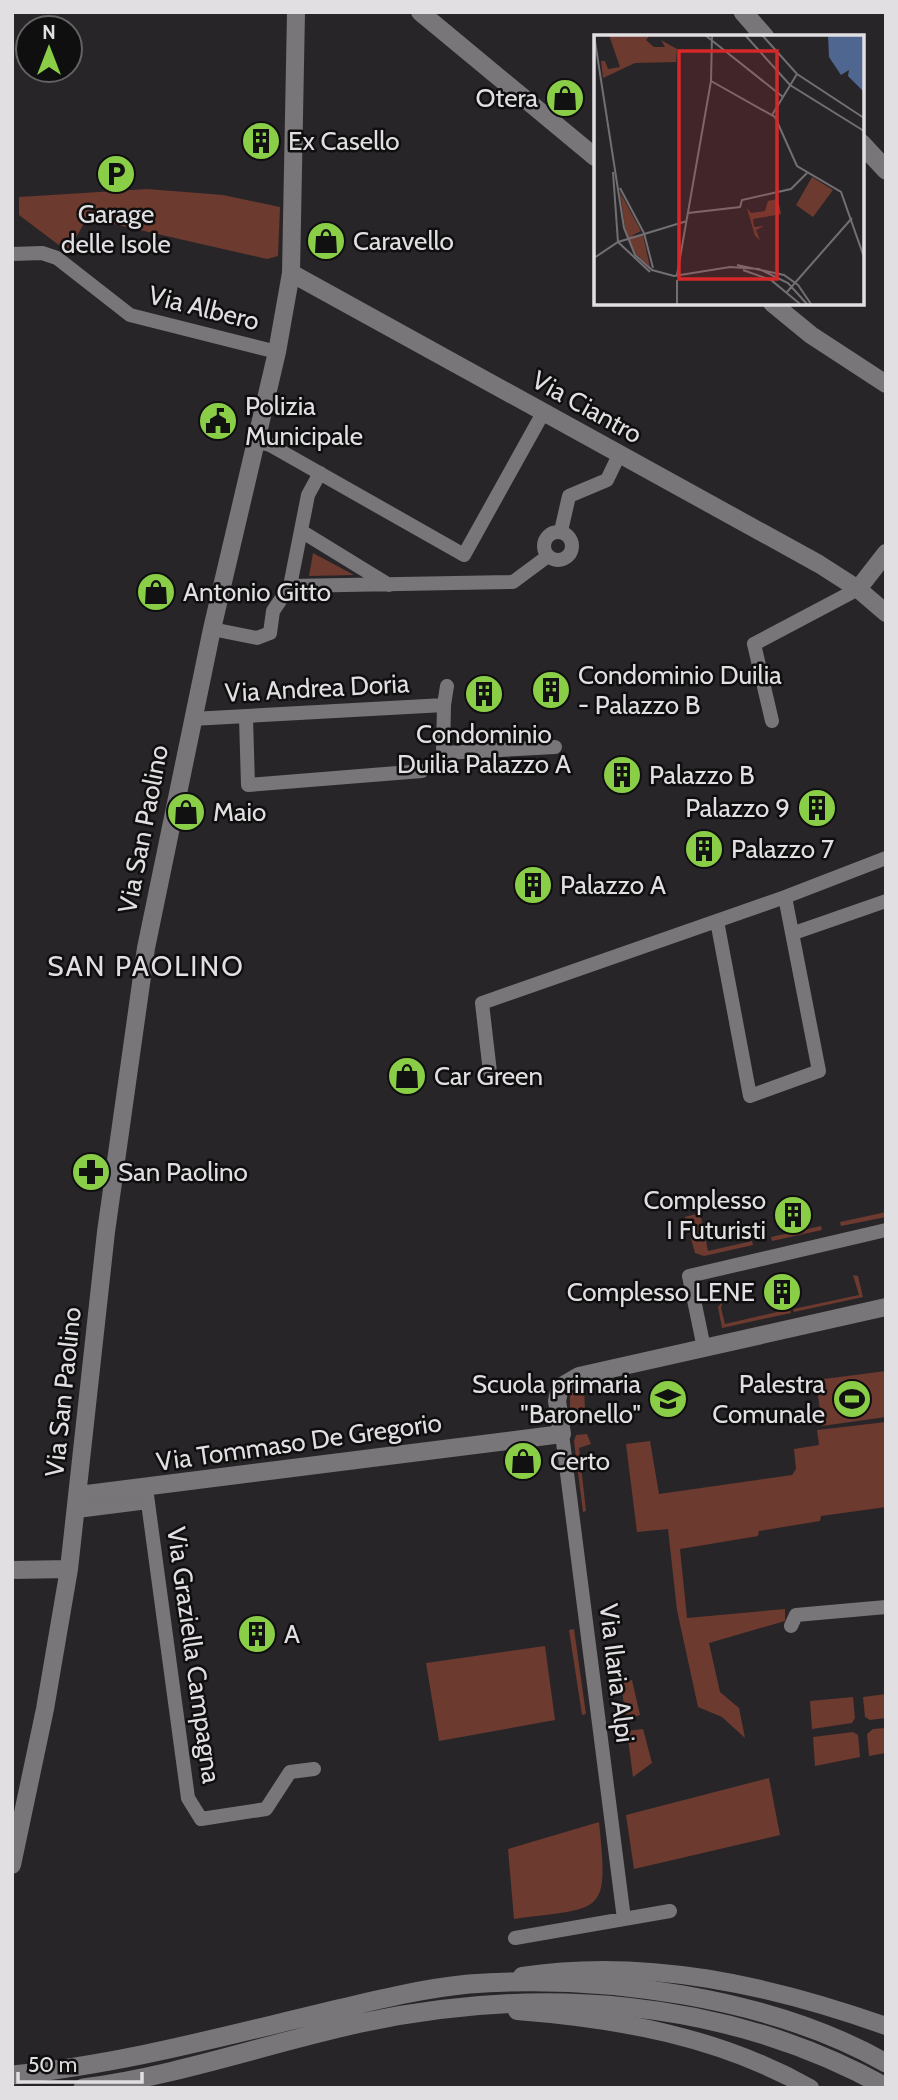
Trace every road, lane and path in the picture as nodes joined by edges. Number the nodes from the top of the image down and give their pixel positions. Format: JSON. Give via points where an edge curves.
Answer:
{"nodes":[{"id":1,"x":296,"y":12,"type":"edge"},
{"id":2,"x":420,"y":12,"type":"edge"},
{"id":3,"x":743,"y":12,"type":"edge"},
{"id":4,"x":763,"y":35,"type":"edge"},
{"id":5,"x":863,"y":145,"type":"edge"},
{"id":6,"x":594,"y":156,"type":"edge"},
{"id":7,"x":886,"y":170,"type":"edge"},
{"id":8,"x":12,"y":254,"type":"edge"},
{"id":9,"x":290,"y":272,"type":"junction"},
{"id":10,"x":773,"y":304,"type":"edge"},
{"id":11,"x":277,"y":352,"type":"junction"},
{"id":12,"x":886,"y":384,"type":"edge"},
{"id":13,"x":543,"y":413,"type":"junction"},
{"id":14,"x":256,"y":441,"type":"junction"},
{"id":15,"x":619,"y":455,"type":"junction"},
{"id":16,"x":320,"y":473,"type":"junction"},
{"id":17,"x":300,"y":531,"type":"junction"},
{"id":18,"x":561,"y":531,"type":"junction"},
{"id":19,"x":886,"y":553,"type":"edge"},
{"id":20,"x":548,"y":556,"type":"junction"},
{"id":21,"x":389,"y":585,"type":"junction"},
{"id":22,"x":290,"y":586,"type":"junction"},
{"id":23,"x":858,"y":589,"type":"junction"},
{"id":24,"x":886,"y":613,"type":"edge"},
{"id":25,"x":212,"y":629,"type":"junction"},
{"id":26,"x":447,"y":686,"type":"dead end"},
{"id":27,"x":443,"y":705,"type":"junction"},
{"id":28,"x":246,"y":718,"type":"junction"},
{"id":29,"x":192,"y":719,"type":"junction"},
{"id":30,"x":772,"y":721,"type":"dead end"},
{"id":31,"x":555,"y":747,"type":"dead end"},
{"id":32,"x":422,"y":771,"type":"dead end"},
{"id":33,"x":886,"y":858,"type":"edge"},
{"id":34,"x":785,"y":897,"type":"junction"},
{"id":35,"x":886,"y":901,"type":"edge"},
{"id":36,"x":717,"y":921,"type":"junction"},
{"id":37,"x":794,"y":933,"type":"junction"},
{"id":38,"x":490,"y":1072,"type":"dead end"},
{"id":39,"x":886,"y":1230,"type":"edge"},
{"id":40,"x":886,"y":1307,"type":"edge"},
{"id":41,"x":704,"y":1348,"type":"junction"},
{"id":42,"x":562,"y":1434,"type":"junction"},
{"id":43,"x":147,"y":1495,"type":"junction"},
{"id":44,"x":78,"y":1503,"type":"junction"},
{"id":45,"x":69,"y":1569,"type":"junction"},
{"id":46,"x":12,"y":1570,"type":"edge"},
{"id":47,"x":886,"y":1607,"type":"edge"},
{"id":48,"x":792,"y":1626,"type":"dead end"},
{"id":49,"x":314,"y":1769,"type":"dead end"},
{"id":50,"x":12,"y":1865,"type":"edge"},
{"id":51,"x":670,"y":1911,"type":"dead end"},
{"id":52,"x":624,"y":1919,"type":"junction"},
{"id":53,"x":515,"y":1938,"type":"dead end"},
{"id":54,"x":469,"y":1984,"type":"junction"},
{"id":55,"x":472,"y":2008,"type":"junction"},
{"id":56,"x":886,"y":2026,"type":"edge"},
{"id":57,"x":886,"y":2063,"type":"edge"},
{"id":58,"x":12,"y":2075,"type":"edge"},
{"id":59,"x":886,"y":2087,"type":"edge"},
{"id":60,"x":83,"y":2088,"type":"edge"},
{"id":61,"x":810,"y":2088,"type":"edge"}],
"edges":[{"from":1,"to":9,"type":"street","name":"Via San Paolino"},
{"from":2,"to":6,"type":"street"},
{"from":3,"to":4,"type":"main road"},
{"from":5,"to":7,"type":"main road"},
{"from":8,"to":11,"type":"street","name":"Via Albero","via":[[42,253],[57,258],[130,315]]},
{"from":9,"to":11,"type":"street","name":"Via San Paolino"},
{"from":9,"to":13,"type":"street","name":"Via Ciantro"},
{"from":10,"to":12,"type":"street"},
{"from":11,"to":14,"type":"street","name":"Via San Paolino"},
{"from":13,"to":15,"type":"street","name":"Via Ciantro"},
{"from":13,"to":16,"type":"street","via":[[464,555]]},
{"from":14,"to":16,"type":"street"},
{"from":14,"to":25,"type":"street","name":"Via San Paolino"},
{"from":15,"to":18,"type":"street","via":[[607,480],[569,496]]},
{"from":15,"to":23,"type":"street","name":"Via Ciantro"},
{"from":16,"to":17,"type":"street","via":[[308,495]]},
{"from":17,"to":21,"type":"street"},
{"from":17,"to":22,"type":"street"},
{"from":18,"to":20,"type":"street","via":[[545,539]]},
{"from":18,"to":20,"type":"street","via":[[572,541],[569,556],[562,560]]},
{"from":19,"to":23,"type":"street"},
{"from":20,"to":21,"type":"street","via":[[513,582]]},
{"from":21,"to":22,"type":"street"},
{"from":22,"to":25,"type":"street","via":[[273,611],[272,627],[265,636]]},
{"from":23,"to":24,"type":"street","name":"Via Ciantro"},
{"from":23,"to":30,"type":"street","via":[[754,644]]},
{"from":25,"to":29,"type":"street","name":"Via San Paolino"},
{"from":26,"to":27,"type":"street","name":"Via Andrea Doria"},
{"from":27,"to":28,"type":"street","name":"Via Andrea Doria"},
{"from":27,"to":31,"type":"street","name":"Via Andrea Doria","via":[[443,754]]},
{"from":28,"to":29,"type":"street","name":"Via Andrea Doria"},
{"from":28,"to":32,"type":"street","via":[[248,785]]},
{"from":29,"to":44,"type":"street","name":"Via San Paolino","via":[[137,1005],[106,1232]]},
{"from":33,"to":34,"type":"street"},
{"from":34,"to":36,"type":"street"},
{"from":34,"to":37,"type":"street"},
{"from":35,"to":37,"type":"street"},
{"from":36,"to":37,"type":"street","via":[[750,1096],[819,1070]]},
{"from":36,"to":38,"type":"street","via":[[482,1003]]},
{"from":39,"to":41,"type":"street","via":[[689,1276]]},
{"from":40,"to":41,"type":"street"},
{"from":41,"to":42,"type":"street","via":[[567,1381],[560,1387],[557,1401]]},
{"from":42,"to":43,"type":"street","name":"Via Tommaso De Gregorio"},
{"from":42,"to":52,"type":"street","name":"Via Ilaria Alpi"},
{"from":43,"to":44,"type":"street","name":"Via Tommaso De Gregorio"},
{"from":43,"to":49,"type":"street","name":"Via Graziella Campagna","via":[[188,1798],[201,1819],[265,1809],[290,1772]]},
{"from":44,"to":45,"type":"street","name":"Via San Paolino"},
{"from":45,"to":46,"type":"street"},
{"from":45,"to":50,"type":"street","name":"Via San Paolino"},
{"from":47,"to":48,"type":"street","via":[[796,1615]]},
{"from":51,"to":52,"type":"street"},
{"from":52,"to":53,"type":"street"},
{"from":54,"to":56,"type":"street","via":[[552,1972],[676,1975],[810,1999]]},
{"from":54,"to":57,"type":"main road","via":[[673,1992],[799,2025]]},
{"from":54,"to":58,"type":"main road","via":[[359,2004],[97,2066]]},
{"from":55,"to":59,"type":"main road","via":[[552,2001],[670,2011],[792,2042]]},
{"from":55,"to":60,"type":"main road","via":[[362,2023]]},
{"from":55,"to":61,"type":"street","via":[[552,2014],[667,2032],[723,2048]]}]}
